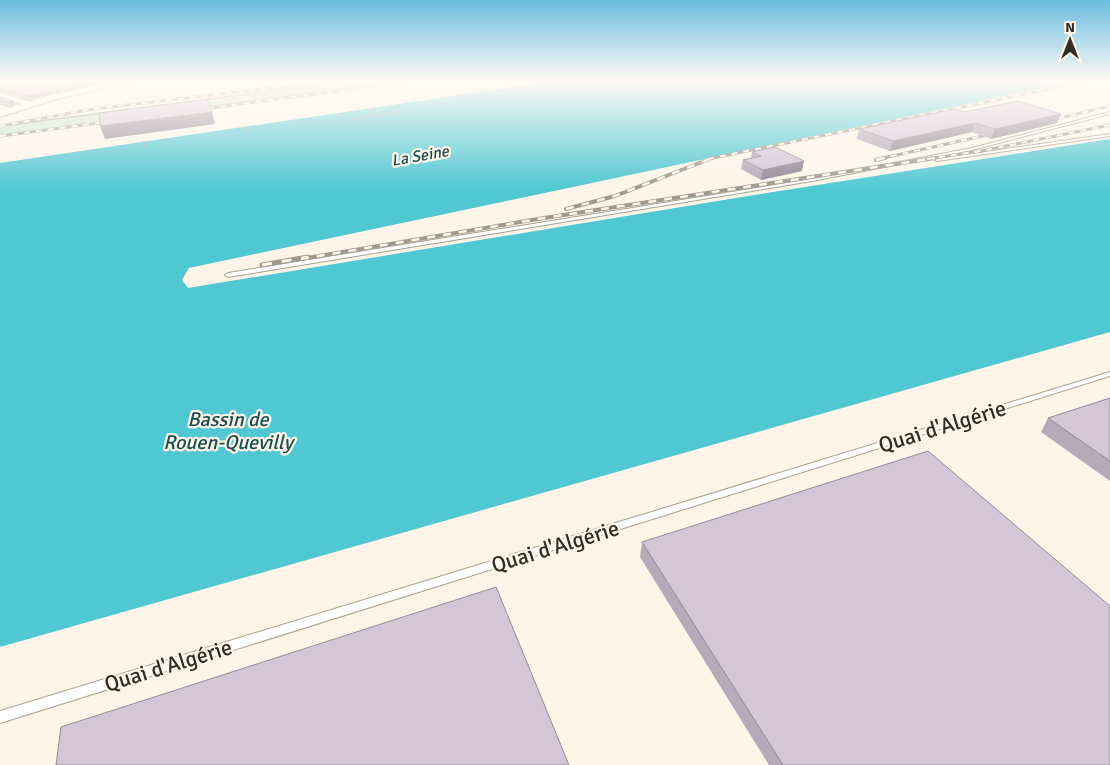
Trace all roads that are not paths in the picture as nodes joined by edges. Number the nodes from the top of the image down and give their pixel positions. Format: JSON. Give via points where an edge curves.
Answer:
{"nodes":[{"id":1,"x":101,"y":118,"type":"edge"},
{"id":2,"x":1092,"y":118,"type":"edge"},
{"id":3,"x":0,"y":131,"type":"edge"},
{"id":4,"x":1110,"y":135,"type":"edge"},
{"id":5,"x":888,"y":165,"type":"junction"},
{"id":6,"x":228,"y":275,"type":"dead end"},
{"id":7,"x":1110,"y":374,"type":"edge"},
{"id":8,"x":0,"y":717,"type":"edge"}],
"edges":[{"from":1,"to":3,"type":"main road"},
{"from":2,"to":5,"type":"lane","via":[[972,149]]},
{"from":4,"to":5,"type":"lane"},
{"from":5,"to":6,"type":"lane"},
{"from":7,"to":8,"type":"lane","name":"Quai d'Algérie"}]}
